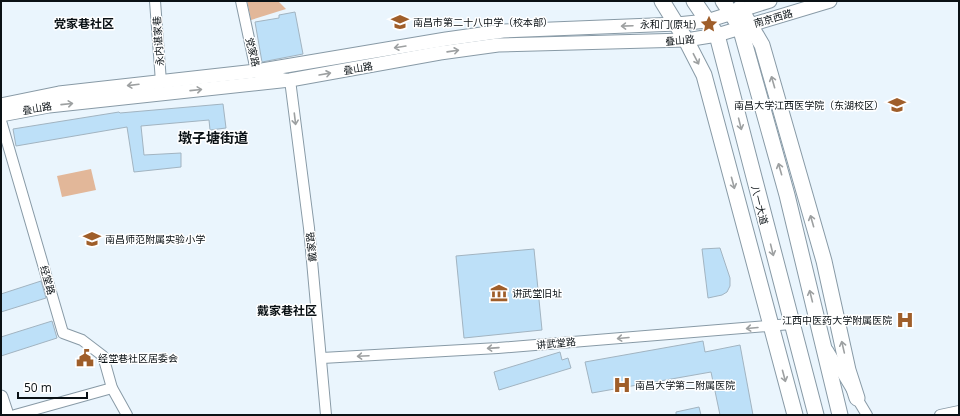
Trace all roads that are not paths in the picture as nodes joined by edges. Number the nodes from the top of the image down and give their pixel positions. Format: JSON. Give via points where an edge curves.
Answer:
{"nodes":[{"id":1,"x":155,"y":1,"type":"edge"},
{"id":2,"x":241,"y":1,"type":"edge"},
{"id":3,"x":662,"y":1,"type":"edge"},
{"id":4,"x":694,"y":1,"type":"edge"},
{"id":5,"x":723,"y":1,"type":"edge"},
{"id":6,"x":770,"y":1,"type":"edge"},
{"id":7,"x":830,"y":1,"type":"edge"},
{"id":8,"x":736,"y":8,"type":"edge"},
{"id":9,"x":707,"y":21,"type":"junction"},
{"id":10,"x":676,"y":24,"type":"junction"},
{"id":11,"x":745,"y":26,"type":"junction"},
{"id":12,"x":716,"y":35,"type":"junction"},
{"id":13,"x":686,"y":40,"type":"junction"},
{"id":14,"x":256,"y":71,"type":"junction"},
{"id":15,"x":290,"y":80,"type":"junction"},
{"id":16,"x":161,"y":82,"type":"junction"},
{"id":17,"x":1,"y":105,"type":"edge"},
{"id":18,"x":1,"y":115,"type":"edge"},
{"id":19,"x":1,"y":121,"type":"edge"},
{"id":20,"x":791,"y":324,"type":"junction"},
{"id":21,"x":771,"y":326,"type":"junction"},
{"id":22,"x":822,"y":340,"type":"junction"},
{"id":23,"x":322,"y":358,"type":"junction"},
{"id":24,"x":112,"y":388,"type":"junction"},
{"id":25,"x":1,"y":397,"type":"edge"},
{"id":26,"x":857,"y":398,"type":"junction"},
{"id":27,"x":958,"y":413,"type":"edge"},
{"id":28,"x":7,"y":415,"type":"edge"},
{"id":29,"x":16,"y":415,"type":"edge"},
{"id":30,"x":127,"y":415,"type":"edge"},
{"id":31,"x":326,"y":415,"type":"edge"},
{"id":32,"x":794,"y":415,"type":"edge"},
{"id":33,"x":816,"y":415,"type":"edge"},
{"id":34,"x":840,"y":415,"type":"edge"},
{"id":35,"x":867,"y":415,"type":"edge"},
{"id":36,"x":940,"y":415,"type":"edge"}],
"edges":[{"from":1,"to":16,"type":"street","name":"永内谌家巷"},
{"from":2,"to":14,"type":"street","name":"党家路"},
{"from":3,"to":10,"type":"highway"},
{"from":4,"to":9,"type":"highway","name":"八一大道"},
{"from":5,"to":8,"type":"highway"},
{"from":6,"to":8,"type":"main road","name":"南京西路"},
{"from":7,"to":11,"type":"main road","name":"南京西路"},
{"from":8,"to":9,"type":"main road","name":"南京西路"},
{"from":8,"to":11,"type":"highway"},
{"from":9,"to":10,"type":"main road","name":"叠山路"},
{"from":9,"to":12,"type":"highway","name":"八一大道"},
{"from":10,"to":13,"type":"highway"},
{"from":10,"to":14,"type":"main road","name":"叠山路","one_way":true,"via":[[503,31]]},
{"from":11,"to":12,"type":"main road","name":"南京西路"},
{"from":22,"to":11,"type":"highway","one_way":true},
{"from":26,"to":11,"type":"highway","one_way":true,"via":[[848,370],[824,261],[762,45]]},
{"from":12,"to":13,"type":"main road","name":"叠山路"},
{"from":12,"to":20,"type":"highway","name":"八一大道","one_way":true},
{"from":15,"to":13,"type":"main road","name":"叠山路","one_way":true,"via":[[498,45]]},
{"from":13,"to":21,"type":"highway","one_way":true,"via":[[704,75]]},
{"from":14,"to":15,"type":"street","name":"党家路"},
{"from":14,"to":16,"type":"main road","name":"叠山路"},
{"from":18,"to":15,"type":"main road","name":"叠山路","one_way":true,"via":[[48,106]]},
{"from":15,"to":23,"type":"street","name":"戴家路","one_way":true},
{"from":16,"to":17,"type":"main road","name":"叠山路","one_way":true,"via":[[60,93]]},
{"from":19,"to":24,"type":"street","name":"经堂路","via":[[63,333],[82,340],[103,356]]},
{"from":20,"to":21,"type":"street","name":"讲武堂路"},
{"from":20,"to":33,"type":"highway","name":"八一大道"},
{"from":21,"to":23,"type":"street","name":"讲武堂路","one_way":true,"via":[[498,348]]},
{"from":21,"to":32,"type":"highway","one_way":true},
{"from":22,"to":26,"type":"street"},
{"from":22,"to":34,"type":"highway"},
{"from":23,"to":31,"type":"street","name":"戴家路"},
{"from":24,"to":29,"type":"street"},
{"from":24,"to":30,"type":"street","name":"经堂路"},
{"from":25,"to":28,"type":"main road"},
{"from":26,"to":35,"type":"street"},
{"from":27,"to":36,"type":"street"}]}
